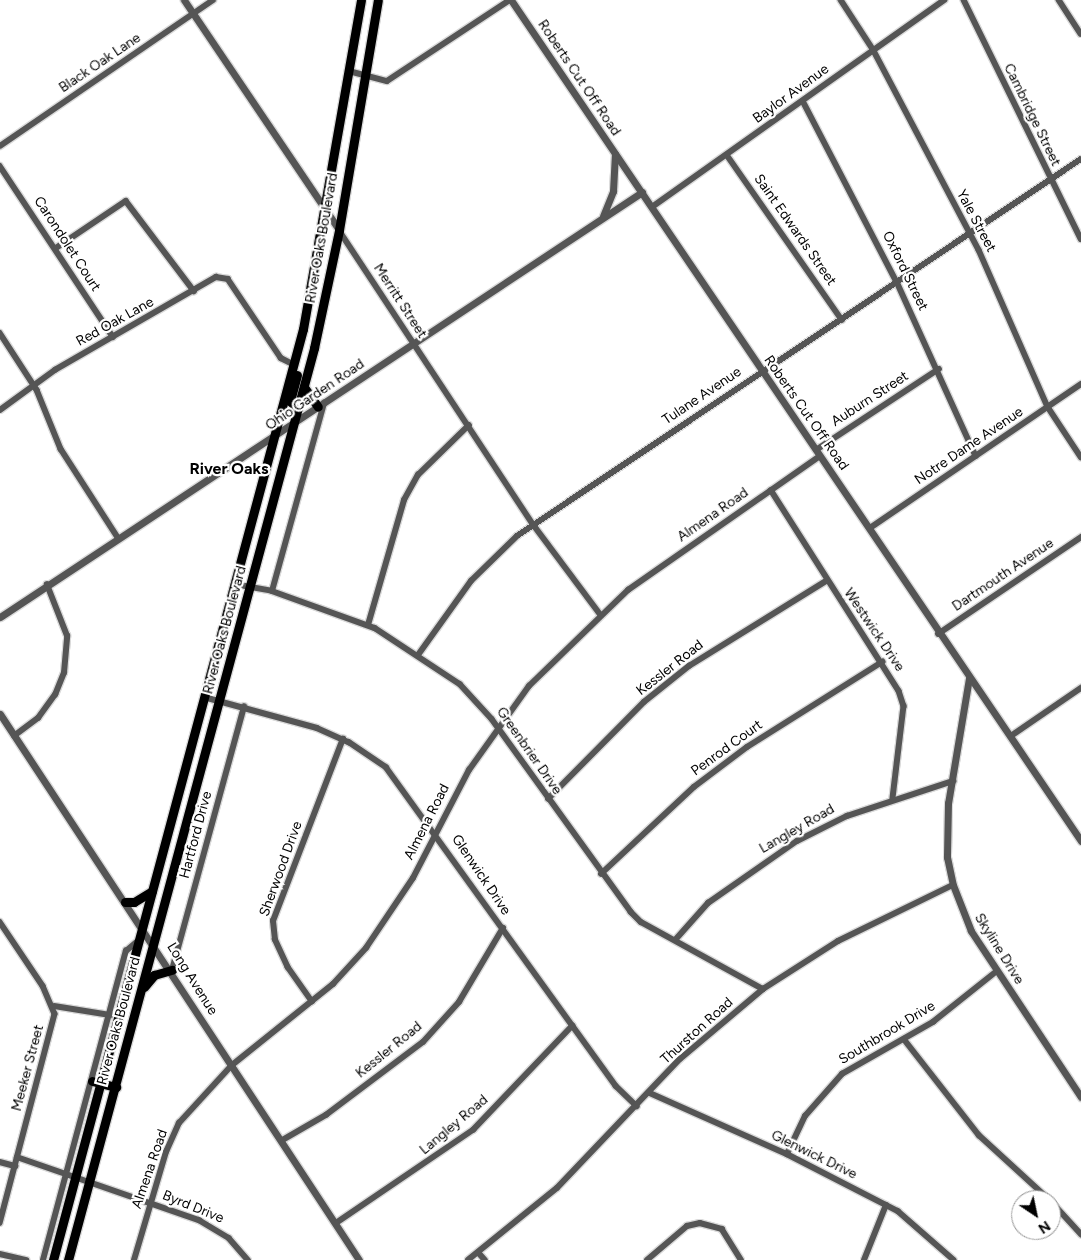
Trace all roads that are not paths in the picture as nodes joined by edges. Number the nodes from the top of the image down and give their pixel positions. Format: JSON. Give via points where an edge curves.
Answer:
{"nodes":[{"id":1,"x":184,"y":0,"type":"edge"},
{"id":2,"x":213,"y":0,"type":"edge"},
{"id":3,"x":361,"y":0,"type":"edge"},
{"id":4,"x":378,"y":0,"type":"edge"},
{"id":5,"x":511,"y":0,"type":"edge"},
{"id":6,"x":842,"y":0,"type":"edge"},
{"id":7,"x":944,"y":0,"type":"edge"},
{"id":8,"x":964,"y":0,"type":"edge"},
{"id":9,"x":1059,"y":0,"type":"edge"},
{"id":10,"x":193,"y":14,"type":"junction"},
{"id":11,"x":1081,"y":34,"type":"edge"},
{"id":12,"x":873,"y":49,"type":"junction"},
{"id":13,"x":349,"y":72,"type":"junction"},
{"id":14,"x":365,"y":74,"type":"junction"},
{"id":15,"x":803,"y":101,"type":"junction"},
{"id":16,"x":0,"y":146,"type":"edge"},
{"id":17,"x":615,"y":154,"type":"junction"},
{"id":18,"x":726,"y":155,"type":"junction"},
{"id":19,"x":1081,"y":159,"type":"edge"},
{"id":20,"x":0,"y":166,"type":"edge"},
{"id":21,"x":1050,"y":180,"type":"junction"},
{"id":22,"x":642,"y":192,"type":"junction"},
{"id":23,"x":652,"y":207,"type":"junction"},
{"id":24,"x":326,"y":208,"type":"junction"},
{"id":25,"x":603,"y":218,"type":"junction"},
{"id":26,"x":339,"y":230,"type":"junction"},
{"id":27,"x":970,"y":234,"type":"junction"},
{"id":28,"x":1081,"y":239,"type":"edge"},
{"id":29,"x":56,"y":248,"type":"junction"},
{"id":30,"x":897,"y":282,"type":"junction"},
{"id":31,"x":194,"y":291,"type":"junction"},
{"id":32,"x":842,"y":320,"type":"junction"},
{"id":33,"x":0,"y":333,"type":"edge"},
{"id":34,"x":113,"y":337,"type":"junction"},
{"id":35,"x":414,"y":345,"type":"junction"},
{"id":36,"x":295,"y":360,"type":"junction"},
{"id":37,"x":938,"y":369,"type":"junction"},
{"id":38,"x":762,"y":372,"type":"junction"},
{"id":39,"x":1081,"y":384,"type":"edge"},
{"id":40,"x":35,"y":387,"type":"junction"},
{"id":41,"x":304,"y":387,"type":"junction"},
{"id":42,"x":321,"y":405,"type":"junction"},
{"id":43,"x":1048,"y":407,"type":"junction"},
{"id":44,"x":298,"y":409,"type":"junction"},
{"id":45,"x":0,"y":410,"type":"edge"},
{"id":46,"x":294,"y":423,"type":"junction"},
{"id":47,"x":469,"y":425,"type":"junction"},
{"id":48,"x":274,"y":437,"type":"junction"},
{"id":49,"x":818,"y":453,"type":"junction"},
{"id":50,"x":976,"y":456,"type":"junction"},
{"id":51,"x":1081,"y":456,"type":"edge"},
{"id":52,"x":268,"y":458,"type":"junction"},
{"id":53,"x":771,"y":490,"type":"junction"},
{"id":54,"x":271,"y":510,"type":"junction"},
{"id":55,"x":533,"y":524,"type":"junction"},
{"id":56,"x":870,"y":528,"type":"junction"},
{"id":57,"x":1081,"y":537,"type":"edge"},
{"id":58,"x":119,"y":539,"type":"junction"},
{"id":59,"x":826,"y":581,"type":"junction"},
{"id":60,"x":234,"y":584,"type":"junction"},
{"id":61,"x":47,"y":586,"type":"junction"},
{"id":62,"x":251,"y":586,"type":"junction"},
{"id":63,"x":272,"y":591,"type":"junction"},
{"id":64,"x":600,"y":614,"type":"junction"},
{"id":65,"x":0,"y":617,"type":"edge"},
{"id":66,"x":368,"y":625,"type":"junction"},
{"id":67,"x":938,"y":634,"type":"junction"},
{"id":68,"x":418,"y":655,"type":"junction"},
{"id":69,"x":882,"y":662,"type":"junction"},
{"id":70,"x":969,"y":678,"type":"junction"},
{"id":71,"x":1081,"y":688,"type":"edge"},
{"id":72,"x":204,"y":696,"type":"junction"},
{"id":73,"x":220,"y":700,"type":"junction"},
{"id":74,"x":244,"y":707,"type":"junction"},
{"id":75,"x":0,"y":714,"type":"edge"},
{"id":76,"x":498,"y":727,"type":"junction"},
{"id":77,"x":14,"y":736,"type":"junction"},
{"id":78,"x":1011,"y":736,"type":"junction"},
{"id":79,"x":342,"y":739,"type":"junction"},
{"id":80,"x":953,"y":780,"type":"junction"},
{"id":81,"x":893,"y":798,"type":"junction"},
{"id":82,"x":548,"y":799,"type":"junction"},
{"id":83,"x":436,"y":829,"type":"junction"},
{"id":84,"x":1080,"y":839,"type":"edge"},
{"id":85,"x":601,"y":874,"type":"junction"},
{"id":86,"x":953,"y":885,"type":"junction"},
{"id":87,"x":152,"y":891,"type":"junction"},
{"id":88,"x":125,"y":902,"type":"junction"},
{"id":89,"x":0,"y":922,"type":"edge"},
{"id":90,"x":142,"y":926,"type":"junction"},
{"id":91,"x":503,"y":928,"type":"junction"},
{"id":92,"x":676,"y":939,"type":"junction"},
{"id":93,"x":138,"y":941,"type":"junction"},
{"id":94,"x":154,"y":943,"type":"junction"},
{"id":95,"x":172,"y":970,"type":"junction"},
{"id":96,"x":997,"y":971,"type":"junction"},
{"id":97,"x":763,"y":989,"type":"junction"},
{"id":98,"x":141,"y":991,"type":"junction"},
{"id":99,"x":312,"y":1002,"type":"junction"},
{"id":100,"x":54,"y":1006,"type":"junction"},
{"id":101,"x":110,"y":1015,"type":"junction"},
{"id":102,"x":572,"y":1026,"type":"junction"},
{"id":103,"x":904,"y":1039,"type":"junction"},
{"id":104,"x":231,"y":1066,"type":"junction"},
{"id":105,"x":96,"y":1082,"type":"junction"},
{"id":106,"x":116,"y":1086,"type":"junction"},
{"id":107,"x":650,"y":1093,"type":"junction"},
{"id":108,"x":1081,"y":1097,"type":"edge"},
{"id":109,"x":637,"y":1106,"type":"junction"},
{"id":110,"x":280,"y":1141,"type":"junction"},
{"id":111,"x":787,"y":1154,"type":"junction"},
{"id":112,"x":17,"y":1157,"type":"junction"},
{"id":113,"x":0,"y":1162,"type":"edge"},
{"id":114,"x":15,"y":1166,"type":"junction"},
{"id":115,"x":71,"y":1178,"type":"junction"},
{"id":116,"x":89,"y":1184,"type":"junction"},
{"id":117,"x":1040,"y":1190,"type":"edge"},
{"id":118,"x":150,"y":1204,"type":"junction"},
{"id":119,"x":886,"y":1205,"type":"junction"},
{"id":120,"x":1061,"y":1211,"type":"edge"},
{"id":121,"x":0,"y":1223,"type":"edge"},
{"id":122,"x":336,"y":1223,"type":"junction"},
{"id":123,"x":1081,"y":1234,"type":"edge"},
{"id":124,"x":479,"y":1253,"type":"junction"},
{"id":125,"x":0,"y":1254,"type":"edge"},
{"id":126,"x":26,"y":1260,"type":"edge"},
{"id":127,"x":43,"y":1260,"type":"edge"},
{"id":128,"x":53,"y":1260,"type":"edge"},
{"id":129,"x":68,"y":1260,"type":"edge"},
{"id":130,"x":134,"y":1260,"type":"edge"},
{"id":131,"x":248,"y":1260,"type":"edge"},
{"id":132,"x":359,"y":1260,"type":"edge"},
{"id":133,"x":468,"y":1260,"type":"edge"},
{"id":134,"x":485,"y":1260,"type":"edge"},
{"id":135,"x":647,"y":1260,"type":"edge"},
{"id":136,"x":741,"y":1260,"type":"edge"},
{"id":137,"x":864,"y":1260,"type":"edge"},
{"id":138,"x":954,"y":1260,"type":"edge"}],
"edges":[{"from":1,"to":10,"type":"street","name":"Merritt Street"},
{"from":2,"to":10,"type":"street","name":"Black Oak Lane"},
{"from":3,"to":13,"type":"main road","name":"River Oaks Boulevard"},
{"from":4,"to":14,"type":"main road","name":"River Oaks Boulevard"},
{"from":5,"to":14,"type":"street","via":[[387,81]]},
{"from":5,"to":17,"type":"street","name":"Roberts Cut Off Road"},
{"from":6,"to":12,"type":"street","name":"Yale Street"},
{"from":7,"to":12,"type":"street","name":"Baylor Avenue"},
{"from":8,"to":21,"type":"street","name":"Cambridge Street"},
{"from":9,"to":11,"type":"street"},
{"from":10,"to":16,"type":"street","name":"Black Oak Lane"},
{"from":10,"to":24,"type":"street","name":"Merritt Street"},
{"from":12,"to":15,"type":"street","name":"Baylor Avenue"},
{"from":12,"to":27,"type":"street","name":"Yale Street"},
{"from":13,"to":14,"type":"street"},
{"from":13,"to":24,"type":"main road","name":"River Oaks Boulevard"},
{"from":14,"to":26,"type":"main road","name":"River Oaks Boulevard"},
{"from":15,"to":18,"type":"street","name":"Baylor Avenue"},
{"from":15,"to":30,"type":"street","name":"Oxford Street"},
{"from":17,"to":22,"type":"street","name":"Roberts Cut Off Road"},
{"from":17,"to":25,"type":"street","via":[[612,191]]},
{"from":18,"to":23,"type":"street","name":"Baylor Avenue"},
{"from":18,"to":32,"type":"street","name":"Saint Edwards Street"},
{"from":19,"to":21,"type":"street","name":"Tulane Avenue"},
{"from":20,"to":29,"type":"street","name":"Carondolet Court"},
{"from":21,"to":27,"type":"street","name":"Tulane Avenue"},
{"from":21,"to":28,"type":"street","name":"Cambridge Street"},
{"from":22,"to":23,"type":"street","name":"Roberts Cut Off Road"},
{"from":22,"to":25,"type":"street","name":"Ohio Garden Road"},
{"from":23,"to":38,"type":"street","name":"Roberts Cut Off Road"},
{"from":24,"to":26,"type":"street","name":"Merritt Street"},
{"from":24,"to":36,"type":"main road","name":"River Oaks Boulevard"},
{"from":25,"to":35,"type":"street","name":"Ohio Garden Road"},
{"from":26,"to":35,"type":"street","name":"Merritt Street"},
{"from":26,"to":41,"type":"main road","name":"River Oaks Boulevard"},
{"from":27,"to":30,"type":"street","name":"Tulane Avenue"},
{"from":27,"to":43,"type":"street","name":"Yale Street"},
{"from":29,"to":31,"type":"street","via":[[126,201]]},
{"from":29,"to":34,"type":"street","name":"Carondolet Court"},
{"from":30,"to":32,"type":"street","name":"Tulane Avenue"},
{"from":30,"to":37,"type":"street","name":"Oxford Street"},
{"from":31,"to":34,"type":"street","name":"Red Oak Lane"},
{"from":31,"to":36,"type":"street","name":"Red Oak Lane","via":[[216,277],[228,278],[281,358]]},
{"from":32,"to":38,"type":"street","name":"Tulane Avenue"},
{"from":33,"to":40,"type":"street"},
{"from":34,"to":40,"type":"street","name":"Red Oak Lane"},
{"from":35,"to":42,"type":"street","name":"Ohio Garden Road"},
{"from":35,"to":47,"type":"street","name":"Merritt Street"},
{"from":36,"to":44,"type":"main road","via":[[300,363],[290,400]]},
{"from":36,"to":48,"type":"main road","name":"River Oaks Boulevard"},
{"from":37,"to":49,"type":"street","name":"Auburn Street"},
{"from":37,"to":50,"type":"street","name":"Oxford Street"},
{"from":38,"to":49,"type":"street","name":"Roberts Cut Off Road"},
{"from":38,"to":55,"type":"street","name":"Tulane Avenue"},
{"from":39,"to":43,"type":"street","name":"Notre Dame Avenue"},
{"from":40,"to":45,"type":"street","name":"Red Oak Lane"},
{"from":40,"to":58,"type":"street","via":[[61,449]]},
{"from":41,"to":42,"type":"main road"},
{"from":41,"to":44,"type":"main road","name":"River Oaks Boulevard"},
{"from":42,"to":46,"type":"street","name":"Ohio Garden Road"},
{"from":42,"to":63,"type":"street"},
{"from":43,"to":50,"type":"street","name":"Notre Dame Avenue"},
{"from":43,"to":51,"type":"street","name":"Yale Street"},
{"from":44,"to":46,"type":"main road","name":"River Oaks Boulevard"},
{"from":46,"to":48,"type":"street","name":"Ohio Garden Road"},
{"from":46,"to":54,"type":"main road","name":"River Oaks Boulevard"},
{"from":47,"to":55,"type":"street","name":"Merritt Street"},
{"from":47,"to":66,"type":"street","via":[[418,475],[404,500]]},
{"from":48,"to":52,"type":"main road","name":"River Oaks Boulevard"},
{"from":48,"to":58,"type":"street","name":"Ohio Garden Road"},
{"from":49,"to":53,"type":"street","name":"Almena Road"},
{"from":49,"to":56,"type":"street","name":"Roberts Cut Off Road"},
{"from":50,"to":56,"type":"street","name":"Notre Dame Avenue"},
{"from":52,"to":54,"type":"main road","via":[[279,458],[267,504]]},
{"from":52,"to":60,"type":"main road","name":"River Oaks Boulevard"},
{"from":53,"to":59,"type":"street","name":"Westwick Drive"},
{"from":53,"to":64,"type":"street","name":"Almena Road"},
{"from":54,"to":62,"type":"main road","name":"River Oaks Boulevard"},
{"from":55,"to":64,"type":"street","name":"Merritt Street"},
{"from":55,"to":68,"type":"street","name":"Tulane Avenue","via":[[471,581]]},
{"from":56,"to":67,"type":"street","name":"Roberts Cut Off Road"},
{"from":57,"to":67,"type":"street","name":"Dartmouth Avenue"},
{"from":58,"to":61,"type":"street","name":"Ohio Garden Road"},
{"from":59,"to":69,"type":"street","name":"Westwick Drive"},
{"from":59,"to":82,"type":"street","name":"Kessler Road","via":[[689,666],[644,702]]},
{"from":60,"to":62,"type":"street","name":"Greenbrier Drive"},
{"from":60,"to":72,"type":"main road","name":"River Oaks Boulevard"},
{"from":61,"to":65,"type":"street","name":"Ohio Garden Road"},
{"from":61,"to":77,"type":"street","via":[[67,636],[64,673],[55,695],[38,718]]},
{"from":62,"to":63,"type":"street","name":"Greenbrier Drive"},
{"from":62,"to":73,"type":"main road","name":"River Oaks Boulevard"},
{"from":63,"to":66,"type":"street","name":"Greenbrier Drive"},
{"from":64,"to":76,"type":"street","name":"Almena Road","via":[[529,686]]},
{"from":66,"to":68,"type":"street","name":"Greenbrier Drive"},
{"from":67,"to":70,"type":"street","name":"Roberts Cut Off Road"},
{"from":68,"to":76,"type":"street","name":"Greenbrier Drive","via":[[460,684]]},
{"from":69,"to":81,"type":"street","name":"Westwick Drive","via":[[904,706]]},
{"from":69,"to":85,"type":"street","name":"Penrod Court","via":[[747,747],[694,787]]},
{"from":70,"to":78,"type":"street","name":"Roberts Cut Off Road"},
{"from":70,"to":80,"type":"street","name":"Skyline Drive"},
{"from":71,"to":78,"type":"street"},
{"from":72,"to":73,"type":"street","name":"Glenwick Drive"},
{"from":72,"to":87,"type":"main road","name":"River Oaks Boulevard"},
{"from":73,"to":74,"type":"street","name":"Glenwick Drive"},
{"from":73,"to":94,"type":"main road","name":"River Oaks Boulevard"},
{"from":74,"to":79,"type":"street","name":"Glenwick Drive"},
{"from":74,"to":95,"type":"street","name":"Hartford Drive"},
{"from":75,"to":77,"type":"street","name":"Long Avenue"},
{"from":76,"to":82,"type":"street","name":"Greenbrier Drive"},
{"from":76,"to":83,"type":"street","name":"Almena Road"},
{"from":77,"to":88,"type":"street","name":"Long Avenue"},
{"from":78,"to":84,"type":"street","name":"Roberts Cut Off Road"},
{"from":79,"to":83,"type":"street","name":"Glenwick Drive","via":[[386,767]]},
{"from":79,"to":99,"type":"street","name":"Sherwood Drive","via":[[273,921],[275,940],[288,968]]},
{"from":80,"to":81,"type":"street","name":"Langley Road"},
{"from":80,"to":86,"type":"street","name":"Skyline Drive","via":[[946,826]]},
{"from":81,"to":92,"type":"street","name":"Langley Road","via":[[797,841],[708,903]]},
{"from":82,"to":85,"type":"street","name":"Greenbrier Drive"},
{"from":83,"to":91,"type":"street","name":"Glenwick Drive"},
{"from":83,"to":99,"type":"street","name":"Almena Road","via":[[413,878],[366,948]]},
{"from":85,"to":92,"type":"street","name":"Greenbrier Drive","via":[[641,922]]},
{"from":86,"to":96,"type":"street","name":"Skyline Drive","via":[[971,931]]},
{"from":86,"to":97,"type":"street","name":"Thurston Road","via":[[838,941]]},
{"from":87,"to":88,"type":"main road","via":[[134,902]]},
{"from":87,"to":90,"type":"main road","name":"River Oaks Boulevard"},
{"from":88,"to":90,"type":"street","name":"Long Avenue"},
{"from":89,"to":100,"type":"street"},
{"from":90,"to":93,"type":"main road","name":"River Oaks Boulevard"},
{"from":90,"to":94,"type":"street","name":"Long Avenue"},
{"from":91,"to":102,"type":"street","name":"Glenwick Drive"},
{"from":91,"to":110,"type":"street","name":"Kessler Road","via":[[459,1002],[423,1042],[326,1115]]},
{"from":92,"to":97,"type":"street","name":"Greenbrier Drive"},
{"from":93,"to":101,"type":"street","name":"River Oaks Boulevard","via":[[126,951]]},
{"from":93,"to":105,"type":"main road","name":"River Oaks Boulevard"},
{"from":94,"to":95,"type":"street","name":"Long Avenue"},
{"from":94,"to":98,"type":"main road","name":"River Oaks Boulevard"},
{"from":95,"to":98,"type":"main road","via":[[154,976]]},
{"from":95,"to":104,"type":"street","name":"Long Avenue"},
{"from":96,"to":103,"type":"street","name":"Southbrook Drive","via":[[933,1022]]},
{"from":96,"to":108,"type":"street","name":"Skyline Drive"},
{"from":97,"to":107,"type":"street","name":"Thurston Road","via":[[680,1059]]},
{"from":98,"to":106,"type":"main road","name":"River Oaks Boulevard"},
{"from":99,"to":104,"type":"street","name":"Almena Road"},
{"from":100,"to":101,"type":"street"},
{"from":100,"to":112,"type":"street","name":"Meeker Street","via":[[54,1020]]},
{"from":101,"to":105,"type":"street","name":"River Oaks Boulevard"},
{"from":102,"to":109,"type":"street","name":"Glenwick Drive"},
{"from":102,"to":122,"type":"street","name":"Langley Road","via":[[526,1079],[472,1130]]},
{"from":103,"to":111,"type":"street","name":"Southbrook Drive","via":[[842,1074],[805,1116]]},
{"from":103,"to":117,"type":"street","via":[[979,1135]]},
{"from":104,"to":110,"type":"street","name":"Long Avenue"},
{"from":104,"to":118,"type":"street","name":"Almena Road","via":[[180,1123]]},
{"from":105,"to":106,"type":"main road"},
{"from":105,"to":115,"type":"main road","name":"River Oaks Boulevard"},
{"from":106,"to":116,"type":"main road","name":"River Oaks Boulevard"},
{"from":107,"to":109,"type":"street","name":"Thurston Road"},
{"from":107,"to":111,"type":"street","name":"Glenwick Drive"},
{"from":109,"to":124,"type":"street","name":"Thurston Road","via":[[557,1188]]},
{"from":110,"to":122,"type":"street","name":"Long Avenue"},
{"from":111,"to":119,"type":"street","name":"Glenwick Drive"},
{"from":112,"to":114,"type":"street","name":"Meeker Street"},
{"from":112,"to":115,"type":"street","name":"Byrd Drive"},
{"from":113,"to":114,"type":"street"},
{"from":114,"to":121,"type":"street","name":"Meeker Street"},
{"from":115,"to":116,"type":"street","name":"Byrd Drive"},
{"from":115,"to":127,"type":"street","name":"River Oaks Boulevard"},
{"from":115,"to":128,"type":"main road","name":"River Oaks Boulevard"},
{"from":116,"to":118,"type":"street","name":"Byrd Drive"},
{"from":116,"to":129,"type":"main road","name":"River Oaks Boulevard"},
{"from":118,"to":130,"type":"street","name":"Almena Road"},
{"from":118,"to":131,"type":"street","name":"Byrd Drive","via":[[219,1230]]},
{"from":119,"to":137,"type":"street"},
{"from":119,"to":138,"type":"street","name":"Glenwick Drive","via":[[922,1228]]},
{"from":120,"to":123,"type":"street"},
{"from":122,"to":132,"type":"street","name":"Long Avenue"},
{"from":124,"to":133,"type":"street","name":"Thurston Road"},
{"from":124,"to":134,"type":"street"},
{"from":125,"to":126,"type":"street"},
{"from":135,"to":136,"type":"street","via":[[687,1226],[700,1223],[722,1229]]}]}
